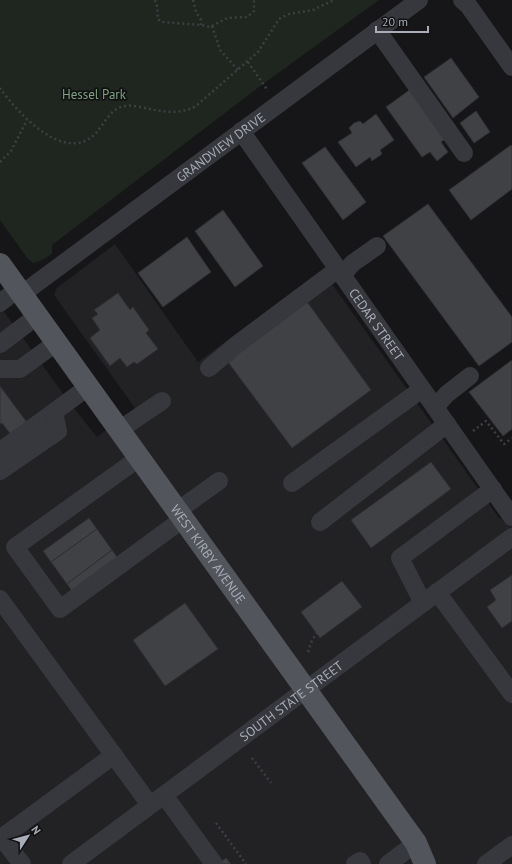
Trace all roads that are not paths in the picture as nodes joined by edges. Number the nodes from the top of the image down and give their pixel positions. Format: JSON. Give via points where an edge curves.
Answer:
{"nodes":[{"id":1,"x":419,"y":0,"type":"edge"},
{"id":2,"x":462,"y":0,"type":"edge"},
{"id":3,"x":377,"y":30,"type":"junction"},
{"id":4,"x":512,"y":67,"type":"edge"},
{"id":5,"x":241,"y":131,"type":"junction"},
{"id":6,"x":464,"y":153,"type":"dead end"},
{"id":7,"x":377,"y":246,"type":"dead end"},
{"id":8,"x":0,"y":264,"type":"edge"},
{"id":9,"x":340,"y":272,"type":"junction"},
{"id":10,"x":20,"y":291,"type":"junction"},
{"id":11,"x":0,"y":303,"type":"edge"},
{"id":12,"x":37,"y":316,"type":"junction"},
{"id":13,"x":56,"y":343,"type":"junction"},
{"id":14,"x":0,"y":344,"type":"edge"},
{"id":15,"x":209,"y":368,"type":"dead end"},
{"id":16,"x":0,"y":369,"type":"edge"},
{"id":17,"x":470,"y":376,"type":"dead end"},
{"id":18,"x":88,"y":387,"type":"junction"},
{"id":19,"x":422,"y":389,"type":"junction"},
{"id":20,"x":162,"y":401,"type":"dead end"},
{"id":21,"x":435,"y":407,"type":"junction"},
{"id":22,"x":54,"y":412,"type":"junction"},
{"id":23,"x":447,"y":424,"type":"junction"},
{"id":24,"x":119,"y":430,"type":"junction"},
{"id":25,"x":0,"y":451,"type":"edge"},
{"id":26,"x":139,"y":458,"type":"junction"},
{"id":27,"x":0,"y":471,"type":"edge"},
{"id":28,"x":219,"y":481,"type":"dead end"},
{"id":29,"x":292,"y":484,"type":"dead end"},
{"id":30,"x":493,"y":489,"type":"junction"},
{"id":31,"x":180,"y":515,"type":"junction"},
{"id":32,"x":512,"y":517,"type":"edge"},
{"id":33,"x":320,"y":522,"type":"dead end"},
{"id":34,"x":512,"y":537,"type":"edge"},
{"id":35,"x":437,"y":592,"type":"junction"},
{"id":36,"x":0,"y":599,"type":"edge"},
{"id":37,"x":423,"y":603,"type":"junction"},
{"id":38,"x":306,"y":690,"type":"junction"},
{"id":39,"x":512,"y":694,"type":"edge"},
{"id":40,"x":114,"y":755,"type":"junction"},
{"id":41,"x":157,"y":800,"type":"junction"},
{"id":42,"x":1,"y":838,"type":"edge"},
{"id":43,"x":416,"y":843,"type":"junction"},
{"id":44,"x":512,"y":845,"type":"edge"},
{"id":45,"x":22,"y":864,"type":"edge"},
{"id":46,"x":71,"y":864,"type":"edge"},
{"id":47,"x":214,"y":864,"type":"edge"},
{"id":48,"x":355,"y":864,"type":"edge"},
{"id":49,"x":362,"y":864,"type":"edge"},
{"id":50,"x":388,"y":864,"type":"edge"},
{"id":51,"x":425,"y":864,"type":"edge"},
{"id":52,"x":442,"y":864,"type":"edge"},
{"id":53,"x":486,"y":864,"type":"edge"}],
"edges":[{"from":1,"to":3,"type":"street","name":"GRANDVIEW DRIVE"},
{"from":2,"to":4,"type":"street"},
{"from":3,"to":5,"type":"street","name":"GRANDVIEW DRIVE"},
{"from":3,"to":6,"type":"street"},
{"from":5,"to":9,"type":"street","name":"CEDAR STREET"},
{"from":5,"to":10,"type":"street","name":"GRANDVIEW DRIVE"},
{"from":7,"to":9,"type":"street"},
{"from":8,"to":10,"type":"main road","name":"WEST KIRBY AVENUE"},
{"from":9,"to":15,"type":"street","via":[[235,346]]},
{"from":9,"to":19,"type":"street","name":"CEDAR STREET"},
{"from":10,"to":11,"type":"street","name":"GRANDVIEW DRIVE"},
{"from":10,"to":12,"type":"main road","name":"WEST KIRBY AVENUE"},
{"from":12,"to":13,"type":"main road","name":"WEST KIRBY AVENUE"},
{"from":12,"to":14,"type":"street"},
{"from":13,"to":16,"type":"street","via":[[20,369]]},
{"from":13,"to":18,"type":"main road","name":"WEST KIRBY AVENUE"},
{"from":17,"to":21,"type":"street"},
{"from":18,"to":22,"type":"street"},
{"from":18,"to":24,"type":"main road","name":"WEST KIRBY AVENUE"},
{"from":19,"to":21,"type":"street","name":"CEDAR STREET"},
{"from":19,"to":29,"type":"street"},
{"from":20,"to":24,"type":"street"},
{"from":21,"to":23,"type":"street","name":"CEDAR STREET"},
{"from":22,"to":25,"type":"street"},
{"from":22,"to":27,"type":"street","via":[[58,431]]},
{"from":23,"to":30,"type":"street","name":"CEDAR STREET"},
{"from":23,"to":33,"type":"street"},
{"from":24,"to":26,"type":"main road","name":"WEST KIRBY AVENUE"},
{"from":26,"to":31,"type":"main road","name":"WEST KIRBY AVENUE"},
{"from":26,"to":31,"type":"street","via":[[15,547],[60,609]]},
{"from":28,"to":31,"type":"street"},
{"from":30,"to":32,"type":"street","name":"CEDAR STREET"},
{"from":30,"to":37,"type":"street","via":[[400,558]]},
{"from":31,"to":38,"type":"main road","name":"WEST KIRBY AVENUE"},
{"from":34,"to":35,"type":"street","name":"SOUTH STATE STREET"},
{"from":35,"to":37,"type":"street","name":"SOUTH STATE STREET"},
{"from":35,"to":39,"type":"street"},
{"from":36,"to":40,"type":"street"},
{"from":37,"to":38,"type":"street","name":"SOUTH STATE STREET"},
{"from":38,"to":41,"type":"street","name":"SOUTH STATE STREET"},
{"from":38,"to":43,"type":"main road","name":"WEST KIRBY AVENUE"},
{"from":40,"to":41,"type":"street"},
{"from":40,"to":42,"type":"street"},
{"from":41,"to":46,"type":"street","name":"SOUTH STATE STREET"},
{"from":41,"to":47,"type":"street"},
{"from":42,"to":45,"type":"street"},
{"from":43,"to":50,"type":"street"},
{"from":43,"to":51,"type":"main road","name":"WEST KIRBY AVENUE"},
{"from":43,"to":52,"type":"main road","name":"WEST KIRBY AVENUE"},
{"from":44,"to":53,"type":"street"},
{"from":48,"to":49,"type":"street","via":[[360,861]]}]}
